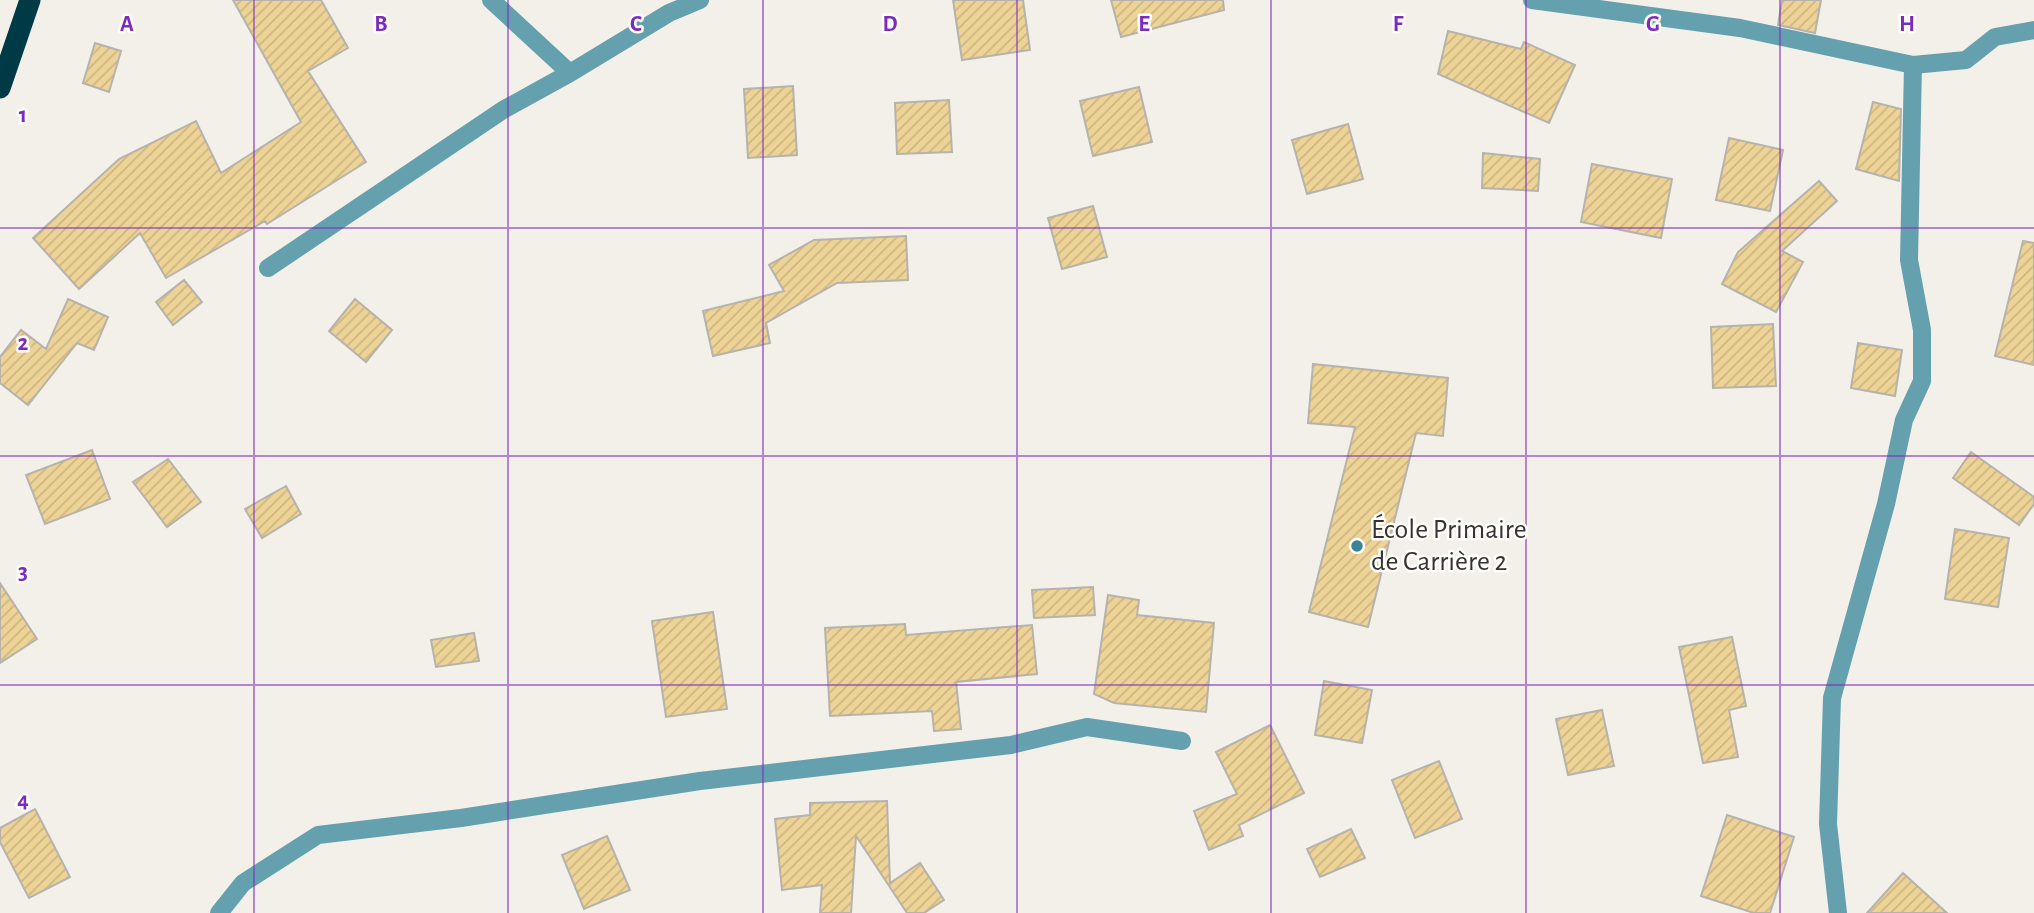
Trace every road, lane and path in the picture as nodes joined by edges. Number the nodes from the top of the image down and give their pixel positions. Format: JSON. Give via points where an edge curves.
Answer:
{"nodes":[{"id":1,"x":30,"y":0,"type":"edge"},
{"id":2,"x":491,"y":0,"type":"edge"},
{"id":3,"x":700,"y":0,"type":"edge"},
{"id":4,"x":1532,"y":0,"type":"edge"},
{"id":5,"x":2034,"y":30,"type":"edge"},
{"id":6,"x":1913,"y":65,"type":"junction"},
{"id":7,"x":570,"y":73,"type":"junction"},
{"id":8,"x":0,"y":88,"type":"edge"},
{"id":9,"x":268,"y":268,"type":"dead end"},
{"id":10,"x":1182,"y":741,"type":"dead end"},
{"id":11,"x":219,"y":913,"type":"edge"},
{"id":12,"x":1838,"y":913,"type":"edge"}],
"edges":[{"from":1,"to":8,"type":"highway"},
{"from":2,"to":7,"type":"street"},
{"from":3,"to":7,"type":"street"},
{"from":4,"to":6,"type":"street","via":[[1740,27]]},
{"from":5,"to":6,"type":"street","via":[[1994,37],[1966,60]]},
{"from":6,"to":12,"type":"street","via":[[1909,260],[1922,330],[1922,381],[1904,420],[1886,504],[1832,698],[1828,824]]},
{"from":7,"to":9,"type":"street","via":[[503,110]]},
{"from":10,"to":11,"type":"street","via":[[1087,727],[1011,746],[701,781],[318,835],[243,883]]}]}
